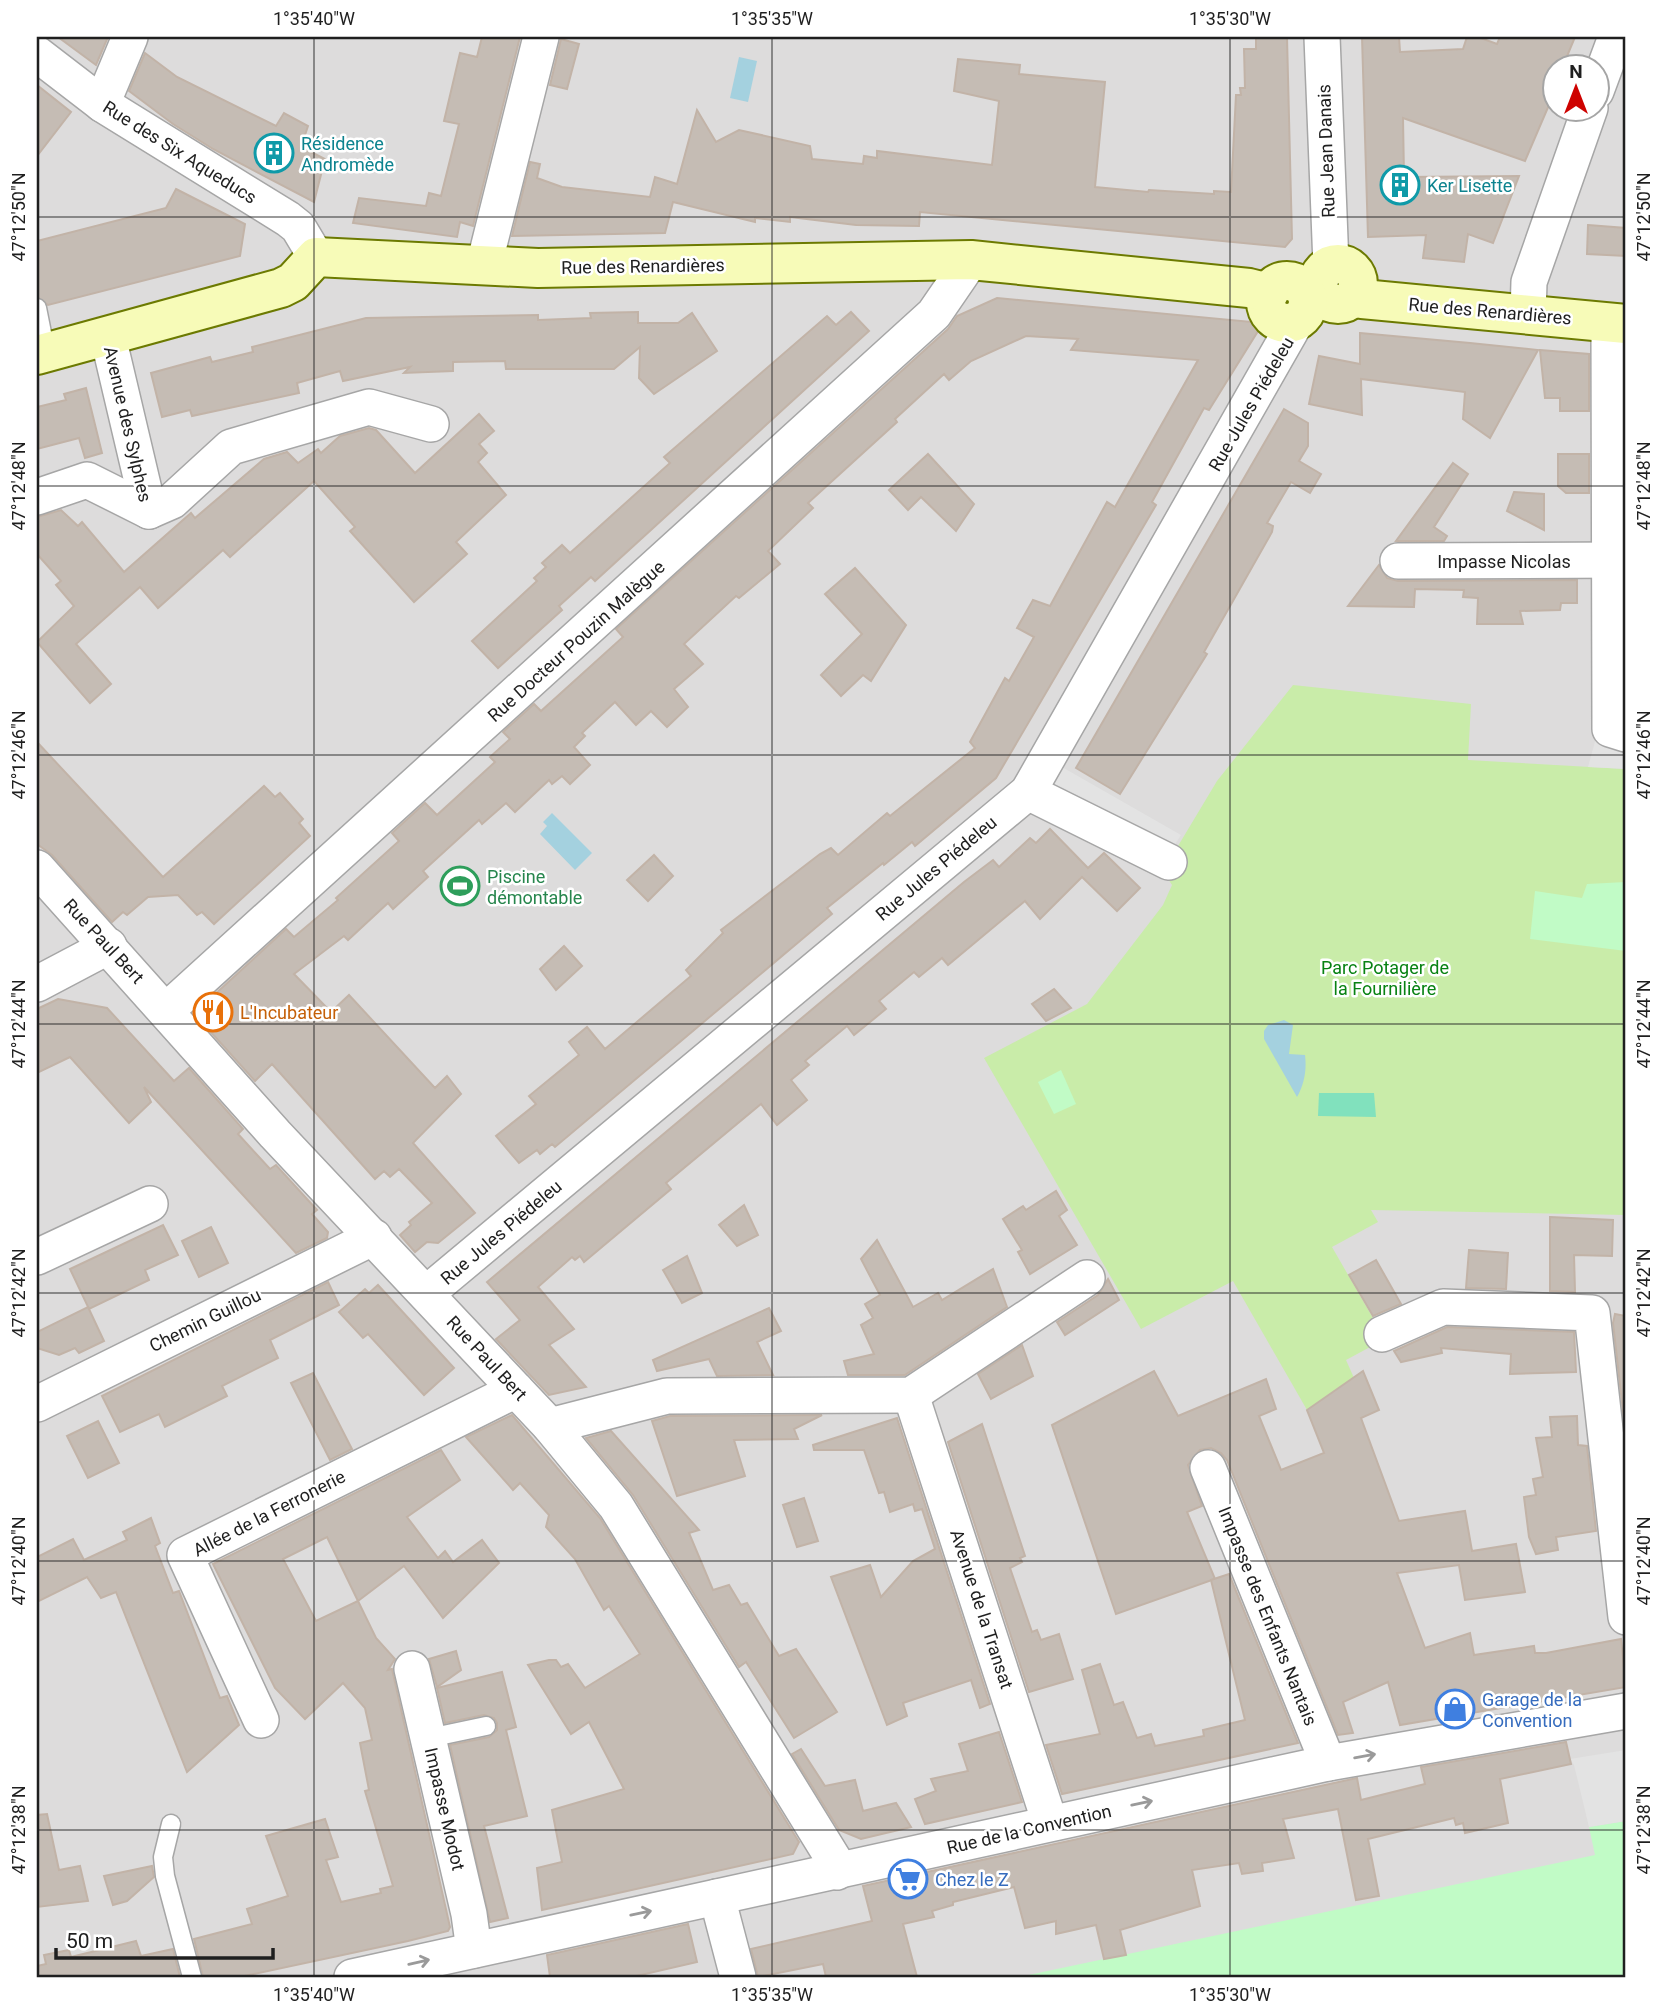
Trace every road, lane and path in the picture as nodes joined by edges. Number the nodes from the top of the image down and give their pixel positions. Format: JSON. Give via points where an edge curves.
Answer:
{"nodes":[{"id":1,"x":130,"y":37,"type":"edge"},
{"id":2,"x":541,"y":37,"type":"edge"},
{"id":3,"x":1322,"y":37,"type":"edge"},
{"id":4,"x":1616,"y":37,"type":"edge"},
{"id":5,"x":37,"y":54,"type":"edge"},
{"id":6,"x":1610,"y":54,"type":"edge"},
{"id":7,"x":102,"y":104,"type":"junction"},
{"id":8,"x":1585,"y":122,"type":"edge"},
{"id":9,"x":316,"y":257,"type":"junction"},
{"id":10,"x":971,"y":260,"type":"junction"},
{"id":11,"x":484,"y":265,"type":"junction"},
{"id":12,"x":1313,"y":293,"type":"junction"},
{"id":13,"x":37,"y":308,"type":"edge"},
{"id":14,"x":1528,"y":314,"type":"junction"},
{"id":15,"x":1618,"y":323,"type":"edge"},
{"id":16,"x":108,"y":337,"type":"junction"},
{"id":17,"x":41,"y":354,"type":"edge"},
{"id":18,"x":431,"y":424,"type":"dead end"},
{"id":19,"x":37,"y":497,"type":"edge"},
{"id":20,"x":149,"y":511,"type":"junction"},
{"id":21,"x":1618,"y":560,"type":"edge"},
{"id":22,"x":1398,"y":561,"type":"dead end"},
{"id":23,"x":1626,"y":734,"type":"edge"},
{"id":24,"x":1028,"y":792,"type":"junction"},
{"id":25,"x":1169,"y":862,"type":"dead end"},
{"id":26,"x":37,"y":868,"type":"edge"},
{"id":27,"x":109,"y":946,"type":"junction"},
{"id":28,"x":37,"y":984,"type":"edge"},
{"id":29,"x":167,"y":1010,"type":"junction"},
{"id":30,"x":150,"y":1204,"type":"dead end"},
{"id":31,"x":374,"y":1237,"type":"junction"},
{"id":32,"x":37,"y":1257,"type":"edge"},
{"id":33,"x":1087,"y":1278,"type":"dead end"},
{"id":34,"x":427,"y":1293,"type":"junction"},
{"id":35,"x":1382,"y":1334,"type":"dead end"},
{"id":36,"x":516,"y":1390,"type":"junction"},
{"id":37,"x":911,"y":1395,"type":"junction"},
{"id":38,"x":37,"y":1404,"type":"edge"},
{"id":39,"x":550,"y":1426,"type":"junction"},
{"id":40,"x":1208,"y":1468,"type":"dead end"},
{"id":41,"x":1626,"y":1617,"type":"edge"},
{"id":42,"x":412,"y":1669,"type":"dead end"},
{"id":43,"x":1626,"y":1711,"type":"edge"},
{"id":44,"x":261,"y":1720,"type":"dead end"},
{"id":45,"x":486,"y":1726,"type":"dead end"},
{"id":46,"x":429,"y":1738,"type":"junction"},
{"id":47,"x":1328,"y":1763,"type":"junction"},
{"id":48,"x":1050,"y":1823,"type":"junction"},
{"id":49,"x":171,"y":1824,"type":"dead end"},
{"id":50,"x":837,"y":1872,"type":"junction"},
{"id":51,"x":717,"y":1897,"type":"junction"},
{"id":52,"x":474,"y":1950,"type":"junction"},
{"id":53,"x":192,"y":1977,"type":"edge"},
{"id":54,"x":352,"y":1977,"type":"edge"},
{"id":55,"x":738,"y":1977,"type":"edge"}],
"edges":[{"from":1,"to":7,"type":"street"},
{"from":2,"to":11,"type":"street"},
{"from":3,"to":12,"type":"street","name":"Rue Jean Danais"},
{"from":4,"to":6,"type":"street"},
{"from":5,"to":7,"type":"street","name":"Rue des Six Aqueducs"},
{"from":7,"to":9,"type":"street","name":"Rue des Six Aqueducs","via":[[288,219]]},
{"from":8,"to":14,"type":"street","via":[[1529,282]]},
{"from":9,"to":11,"type":"street","name":"Rue des Renardières"},
{"from":9,"to":16,"type":"street","via":[[281,288]]},
{"from":10,"to":11,"type":"street","name":"Rue des Renardières","via":[[585,268]]},
{"from":10,"to":12,"type":"street","name":"Rue des Renardières"},
{"from":10,"to":29,"type":"street","name":"Rue Docteur Pouzin Malègue","via":[[934,314]]},
{"from":12,"to":14,"type":"street","name":"Rue des Renardières"},
{"from":12,"to":24,"type":"street","name":"Rue Jules Piédeleu"},
{"from":13,"to":17,"type":"lane"},
{"from":14,"to":15,"type":"street","name":"Rue des Renardières"},
{"from":15,"to":21,"type":"street"},
{"from":16,"to":17,"type":"street"},
{"from":16,"to":20,"type":"street","name":"Avenue des Sylphes"},
{"from":18,"to":20,"type":"street","name":"Avenue des Sylphes","via":[[369,407],[231,447],[172,501]]},
{"from":19,"to":20,"type":"street","name":"Avenue des Sylphes","via":[[87,480]]},
{"from":21,"to":22,"type":"street","name":"Impasse Nicolas"},
{"from":21,"to":23,"type":"street","via":[[1610,729]]},
{"from":24,"to":25,"type":"street"},
{"from":24,"to":34,"type":"street","name":"Rue Jules Piédeleu"},
{"from":26,"to":27,"type":"street","name":"Rue Paul Bert"},
{"from":27,"to":28,"type":"street"},
{"from":27,"to":29,"type":"street","name":"Rue Paul Bert"},
{"from":29,"to":31,"type":"street","name":"Rue Paul Bert","via":[[275,1134]]},
{"from":30,"to":32,"type":"street"},
{"from":31,"to":34,"type":"street","name":"Rue Paul Bert"},
{"from":31,"to":38,"type":"street","name":"Chemin Guillou"},
{"from":33,"to":37,"type":"street"},
{"from":34,"to":36,"type":"street","name":"Rue Paul Bert"},
{"from":35,"to":41,"type":"street","via":[[1443,1307],[1592,1313]]},
{"from":36,"to":39,"type":"street","name":"Rue Paul Bert"},
{"from":36,"to":44,"type":"street","name":"Allée de la Ferronerie","via":[[185,1555]]},
{"from":37,"to":39,"type":"street","via":[[667,1396]]},
{"from":37,"to":48,"type":"street","name":"Avenue de la Transat"},
{"from":39,"to":50,"type":"street","name":"Rue Paul Bert","via":[[616,1506],[834,1860]]},
{"from":40,"to":47,"type":"street","name":"Impasse des Enfants Nantais"},
{"from":42,"to":46,"type":"street","name":"Impasse Modot"},
{"from":47,"to":43,"type":"street","name":"Rue de la Convention","one_way":true},
{"from":45,"to":46,"type":"lane"},
{"from":46,"to":52,"type":"street","name":"Impasse Modot"},
{"from":48,"to":47,"type":"street","name":"Rue de la Convention","one_way":true},
{"from":48,"to":50,"type":"street","name":"Rue de la Convention"},
{"from":49,"to":53,"type":"lane","via":[[163,1857],[165,1877]]},
{"from":50,"to":51,"type":"street","name":"Rue de la Convention"},
{"from":52,"to":51,"type":"street","name":"Rue de la Convention","one_way":true},
{"from":51,"to":55,"type":"street"},
{"from":54,"to":52,"type":"street","name":"Rue de la Convention","one_way":true}]}
